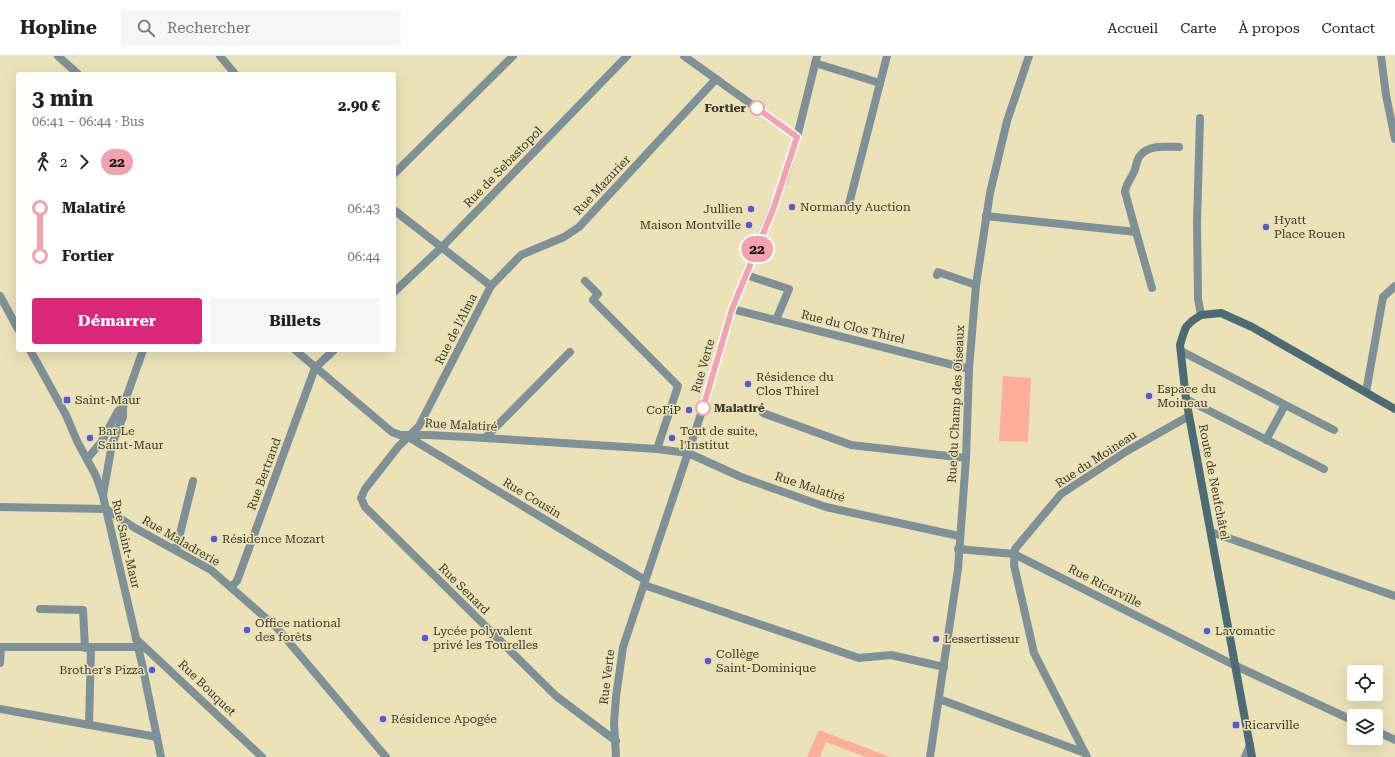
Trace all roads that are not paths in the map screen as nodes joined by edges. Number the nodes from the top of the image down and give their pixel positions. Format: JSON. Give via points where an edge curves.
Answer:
{"nodes":[{"id":1,"x":58,"y":56,"type":"edge"},
{"id":2,"x":220,"y":56,"type":"edge"},
{"id":3,"x":513,"y":56,"type":"edge"},
{"id":4,"x":627,"y":56,"type":"edge"},
{"id":5,"x":684,"y":56,"type":"edge"},
{"id":6,"x":887,"y":56,"type":"edge"},
{"id":7,"x":1029,"y":56,"type":"edge"},
{"id":8,"x":1381,"y":56,"type":"edge"},
{"id":9,"x":816,"y":59,"type":"edge"},
{"id":10,"x":76,"y":72,"type":"edge"},
{"id":11,"x":233,"y":72,"type":"edge"},
{"id":12,"x":716,"y":79,"type":"junction"},
{"id":13,"x":880,"y":82,"type":"junction"},
{"id":14,"x":1200,"y":118,"type":"dead end"},
{"id":15,"x":797,"y":137,"type":"junction"},
{"id":16,"x":1395,"y":139,"type":"edge"},
{"id":17,"x":1180,"y":147,"type":"dead end"},
{"id":18,"x":396,"y":172,"type":"edge"},
{"id":19,"x":849,"y":204,"type":"dead end"},
{"id":20,"x":396,"y":212,"type":"edge"},
{"id":21,"x":986,"y":216,"type":"junction"},
{"id":22,"x":1136,"y":232,"type":"junction"},
{"id":23,"x":442,"y":247,"type":"junction"},
{"id":24,"x":746,"y":275,"type":"junction"},
{"id":25,"x":937,"y":275,"type":"dead end"},
{"id":26,"x":585,"y":281,"type":"dead end"},
{"id":27,"x":976,"y":285,"type":"junction"},
{"id":28,"x":491,"y":286,"type":"junction"},
{"id":29,"x":1395,"y":286,"type":"edge"},
{"id":30,"x":1152,"y":288,"type":"dead end"},
{"id":31,"x":396,"y":290,"type":"edge"},
{"id":32,"x":0,"y":296,"type":"edge"},
{"id":33,"x":732,"y":309,"type":"junction"},
{"id":34,"x":1201,"y":315,"type":"junction"},
{"id":35,"x":776,"y":320,"type":"junction"},
{"id":36,"x":16,"y":325,"type":"edge"},
{"id":37,"x":1181,"y":351,"type":"junction"},
{"id":38,"x":31,"y":352,"type":"edge"},
{"id":39,"x":142,"y":352,"type":"edge"},
{"id":40,"x":297,"y":352,"type":"edge"},
{"id":41,"x":332,"y":352,"type":"edge"},
{"id":42,"x":570,"y":352,"type":"dead end"},
{"id":43,"x":316,"y":368,"type":"junction"},
{"id":44,"x":969,"y":369,"type":"junction"},
{"id":45,"x":1366,"y":392,"type":"junction"},
{"id":46,"x":1186,"y":400,"type":"junction"},
{"id":47,"x":1286,"y":405,"type":"junction"},
{"id":48,"x":123,"y":407,"type":"junction"},
{"id":49,"x":1395,"y":408,"type":"edge"},
{"id":50,"x":763,"y":413,"type":"dead end"},
{"id":51,"x":1190,"y":416,"type":"junction"},
{"id":52,"x":1334,"y":430,"type":"dead end"},
{"id":53,"x":407,"y":436,"type":"junction"},
{"id":54,"x":485,"y":438,"type":"junction"},
{"id":55,"x":1266,"y":440,"type":"junction"},
{"id":56,"x":656,"y":449,"type":"junction"},
{"id":57,"x":688,"y":453,"type":"junction"},
{"id":58,"x":966,"y":458,"type":"junction"},
{"id":59,"x":87,"y":459,"type":"junction"},
{"id":60,"x":1324,"y":469,"type":"dead end"},
{"id":61,"x":193,"y":481,"type":"dead end"},
{"id":62,"x":103,"y":496,"type":"junction"},
{"id":63,"x":0,"y":506,"type":"edge"},
{"id":64,"x":106,"y":509,"type":"junction"},
{"id":65,"x":1211,"y":532,"type":"junction"},
{"id":66,"x":959,"y":536,"type":"junction"},
{"id":67,"x":958,"y":549,"type":"junction"},
{"id":68,"x":176,"y":550,"type":"junction"},
{"id":69,"x":1014,"y":554,"type":"junction"},
{"id":70,"x":645,"y":582,"type":"junction"},
{"id":71,"x":231,"y":587,"type":"junction"},
{"id":72,"x":1395,"y":596,"type":"edge"},
{"id":73,"x":40,"y":609,"type":"dead end"},
{"id":74,"x":134,"y":637,"type":"junction"},
{"id":75,"x":138,"y":647,"type":"junction"},
{"id":76,"x":1,"y":648,"type":"edge"},
{"id":77,"x":88,"y":648,"type":"junction"},
{"id":78,"x":0,"y":663,"type":"edge"},
{"id":79,"x":944,"y":666,"type":"junction"},
{"id":80,"x":1236,"y":666,"type":"junction"},
{"id":81,"x":939,"y":699,"type":"junction"},
{"id":82,"x":0,"y":709,"type":"edge"},
{"id":83,"x":1347,"y":717,"type":"edge"},
{"id":84,"x":89,"y":725,"type":"junction"},
{"id":85,"x":1383,"y":734,"type":"edge"},
{"id":86,"x":157,"y":737,"type":"junction"},
{"id":87,"x":1395,"y":740,"type":"edge"},
{"id":88,"x":616,"y":741,"type":"junction"},
{"id":89,"x":1250,"y":745,"type":"junction"},
{"id":90,"x":1086,"y":755,"type":"edge"},
{"id":91,"x":161,"y":757,"type":"edge"},
{"id":92,"x":262,"y":757,"type":"edge"},
{"id":93,"x":386,"y":757,"type":"edge"},
{"id":94,"x":616,"y":757,"type":"edge"},
{"id":95,"x":930,"y":757,"type":"edge"},
{"id":96,"x":1245,"y":757,"type":"edge"},
{"id":97,"x":1252,"y":757,"type":"edge"}],
"edges":[{"from":1,"to":10,"type":"street"},
{"from":2,"to":11,"type":"street"},
{"from":3,"to":18,"type":"street"},
{"from":4,"to":23,"type":"street","name":"Rue de Sebastopol"},
{"from":5,"to":12,"type":"street"},
{"from":6,"to":13,"type":"street"},
{"from":7,"to":21,"type":"street","name":"Rue du Champ des Oiseaux","via":[[1007,121]]},
{"from":8,"to":16,"type":"street"},
{"from":9,"to":13,"type":"street"},
{"from":9,"to":15,"type":"street","name":"Rue Verte"},
{"from":12,"to":15,"type":"street"},
{"from":12,"to":28,"type":"street","name":"Rue Mazurier","via":[[579,227],[564,237],[521,255]]},
{"from":13,"to":19,"type":"street"},
{"from":14,"to":34,"type":"street","via":[[1197,222],[1198,299]]},
{"from":15,"to":24,"type":"street","name":"Rue Verte","via":[[774,207]]},
{"from":17,"to":22,"type":"street","via":[[1154,147],[1138,158],[1134,172],[1125,187]]},
{"from":20,"to":23,"type":"street","name":"Rue de l'Alma"},
{"from":21,"to":22,"type":"street"},
{"from":21,"to":27,"type":"street","name":"Rue du Champ des Oiseaux"},
{"from":22,"to":30,"type":"street"},
{"from":23,"to":28,"type":"street","name":"Rue de l'Alma"},
{"from":23,"to":31,"type":"street","name":"Rue de Sebastopol"},
{"from":24,"to":33,"type":"street","name":"Rue Verte"},
{"from":24,"to":35,"type":"street","via":[[789,289]]},
{"from":25,"to":27,"type":"street","via":[[938,272]]},
{"from":26,"to":56,"type":"street","via":[[598,294],[593,300],[678,386]]},
{"from":27,"to":44,"type":"street","name":"Rue du Champ des Oiseaux"},
{"from":28,"to":53,"type":"street","name":"Rue de l'Alma","via":[[419,426]]},
{"from":29,"to":45,"type":"street","via":[[1383,296]]},
{"from":32,"to":36,"type":"street"},
{"from":33,"to":35,"type":"street","name":"Rue du Clos Thirel"},
{"from":33,"to":57,"type":"street","name":"Rue Verte"},
{"from":34,"to":37,"type":"main road","name":"Route de Neufchâtel","via":[[1186,327],[1180,345]]},
{"from":34,"to":45,"type":"main road","via":[[1221,313],[1246,324]]},
{"from":35,"to":44,"type":"street","name":"Rue du Clos Thirel"},
{"from":37,"to":46,"type":"main road","name":"Route de Neufchâtel"},
{"from":37,"to":47,"type":"street"},
{"from":38,"to":59,"type":"street","name":"Rue Saint-Maur"},
{"from":39,"to":48,"type":"street"},
{"from":40,"to":43,"type":"street","name":"Rue Malatiré"},
{"from":41,"to":43,"type":"street"},
{"from":42,"to":54,"type":"street"},
{"from":43,"to":53,"type":"street","name":"Rue Malatiré","via":[[392,432]]},
{"from":43,"to":71,"type":"street","name":"Rue Bertrand","via":[[237,581]]},
{"from":44,"to":58,"type":"street","name":"Rue du Champ des Oiseaux"},
{"from":45,"to":49,"type":"main road"},
{"from":46,"to":51,"type":"main road","name":"Route de Neufchâtel"},
{"from":46,"to":55,"type":"street"},
{"from":47,"to":52,"type":"street"},
{"from":47,"to":55,"type":"street"},
{"from":48,"to":59,"type":"street","via":[[118,411],[102,441]]},
{"from":48,"to":62,"type":"street","via":[[123,417],[112,444]]},
{"from":50,"to":58,"type":"street","via":[[851,445]]},
{"from":51,"to":65,"type":"main road","name":"Route de Neufchâtel"},
{"from":51,"to":69,"type":"street","name":"Rue du Moineau","via":[[1127,451],[1062,494],[1017,544]]},
{"from":53,"to":54,"type":"street","name":"Rue Malatiré","via":[[429,434]]},
{"from":53,"to":70,"type":"street","name":"Rue Cousin"},
{"from":53,"to":88,"type":"street","name":"Rue Senard","via":[[365,489],[361,498],[365,507],[556,696]]},
{"from":54,"to":56,"type":"street","name":"Rue Malatiré"},
{"from":55,"to":60,"type":"street"},
{"from":56,"to":57,"type":"street","name":"Rue Malatiré"},
{"from":57,"to":66,"type":"street","name":"Rue Malatiré","via":[[741,477],[826,507]]},
{"from":57,"to":70,"type":"street","name":"Rue Verte"},
{"from":58,"to":66,"type":"street","name":"Rue du Champ des Oiseaux"},
{"from":59,"to":62,"type":"street","name":"Rue Saint-Maur"},
{"from":61,"to":68,"type":"street"},
{"from":62,"to":64,"type":"street","name":"Rue Saint-Maur"},
{"from":63,"to":64,"type":"street"},
{"from":64,"to":68,"type":"street","name":"Rue Maladrerie"},
{"from":64,"to":74,"type":"street","name":"Rue Saint-Maur"},
{"from":65,"to":72,"type":"street"},
{"from":65,"to":80,"type":"main road","name":"Route de Neufchâtel"},
{"from":66,"to":67,"type":"street","name":"Rue du Champ des Oiseaux"},
{"from":67,"to":69,"type":"street","name":"Rue Ricarville"},
{"from":67,"to":79,"type":"street","name":"Rue du Champ des Oiseaux","via":[[958,569]]},
{"from":68,"to":71,"type":"street","name":"Rue Maladrerie","via":[[211,570]]},
{"from":69,"to":80,"type":"street","name":"Rue Ricarville"},
{"from":69,"to":90,"type":"street","via":[[1014,565],[1034,653]]},
{"from":70,"to":79,"type":"street","name":"Rue Cousin","via":[[859,658],[891,655]]},
{"from":70,"to":88,"type":"street","name":"Rue Verte","via":[[623,647],[614,723]]},
{"from":71,"to":93,"type":"street","name":"Rue Maladrerie","via":[[277,628]]},
{"from":73,"to":77,"type":"street","via":[[84,610]]},
{"from":74,"to":75,"type":"street","name":"Rue Saint-Maur"},
{"from":74,"to":92,"type":"street","name":"Rue Bouquet"},
{"from":75,"to":77,"type":"street"},
{"from":75,"to":86,"type":"street","name":"Rue Saint-Maur"},
{"from":76,"to":77,"type":"street"},
{"from":76,"to":78,"type":"street"},
{"from":77,"to":84,"type":"street"},
{"from":79,"to":81,"type":"street","name":"Rue du Champ des Oiseaux"},
{"from":80,"to":83,"type":"street","name":"Rue Ricarville"},
{"from":80,"to":89,"type":"main road","name":"Route de Neufchâtel"},
{"from":81,"to":90,"type":"street"},
{"from":81,"to":95,"type":"street","name":"Rue du Champ des Oiseaux"},
{"from":82,"to":84,"type":"street"},
{"from":84,"to":86,"type":"street"},
{"from":85,"to":87,"type":"street"},
{"from":86,"to":91,"type":"street","name":"Rue Saint-Maur"},
{"from":88,"to":94,"type":"street","name":"Rue Verte"},
{"from":89,"to":96,"type":"street"},
{"from":89,"to":97,"type":"main road","name":"Route de Neufchâtel"}]}
